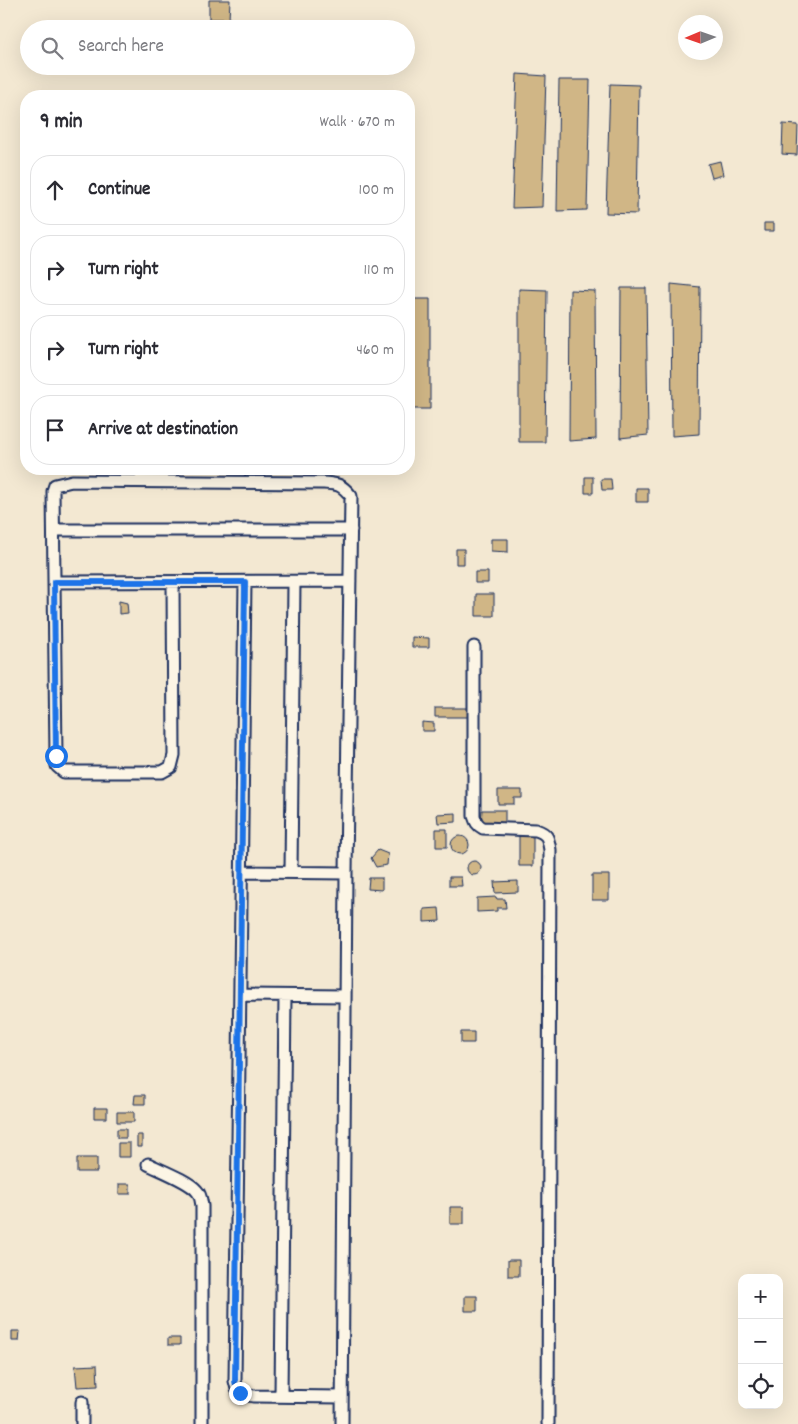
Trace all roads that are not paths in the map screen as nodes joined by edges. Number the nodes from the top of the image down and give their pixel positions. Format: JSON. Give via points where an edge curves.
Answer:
{"nodes":[{"id":1,"x":54,"y":530,"type":"junction"},
{"id":2,"x":351,"y":530,"type":"junction"},
{"id":3,"x":54,"y":582,"type":"junction"},
{"id":4,"x":173,"y":582,"type":"junction"},
{"id":5,"x":245,"y":582,"type":"junction"},
{"id":6,"x":294,"y":582,"type":"junction"},
{"id":7,"x":350,"y":582,"type":"junction"},
{"id":8,"x":474,"y":647,"type":"dead end"},
{"id":9,"x":241,"y":872,"type":"junction"},
{"id":10,"x":291,"y":872,"type":"junction"},
{"id":11,"x":346,"y":872,"type":"junction"},
{"id":12,"x":240,"y":995,"type":"junction"},
{"id":13,"x":285,"y":996,"type":"junction"},
{"id":14,"x":345,"y":996,"type":"junction"},
{"id":15,"x":148,"y":1164,"type":"dead end"},
{"id":16,"x":281,"y":1396,"type":"junction"},
{"id":17,"x":342,"y":1397,"type":"junction"},
{"id":18,"x":82,"y":1402,"type":"dead end"},
{"id":19,"x":82,"y":1424,"type":"edge"},
{"id":20,"x":202,"y":1424,"type":"edge"},
{"id":21,"x":342,"y":1424,"type":"edge"},
{"id":22,"x":548,"y":1424,"type":"edge"}],
"edges":[{"from":1,"to":2,"type":"street"},
{"from":1,"to":2,"type":"street","via":[[55,485],[72,480],[338,484],[351,496]]},
{"from":1,"to":3,"type":"street"},
{"from":2,"to":7,"type":"street"},
{"from":3,"to":4,"type":"street"},
{"from":3,"to":4,"type":"street","via":[[57,766],[64,772],[162,772],[170,769],[174,755]]},
{"from":4,"to":5,"type":"street"},
{"from":5,"to":6,"type":"street"},
{"from":5,"to":9,"type":"street"},
{"from":6,"to":7,"type":"street"},
{"from":6,"to":10,"type":"street"},
{"from":7,"to":11,"type":"street"},
{"from":8,"to":22,"type":"street","via":[[476,822],[483,828],[544,833],[550,850]]},
{"from":9,"to":10,"type":"street"},
{"from":9,"to":12,"type":"street"},
{"from":10,"to":11,"type":"street"},
{"from":11,"to":14,"type":"street"},
{"from":12,"to":13,"type":"street"},
{"from":12,"to":16,"type":"street","via":[[235,1381],[240,1393]]},
{"from":13,"to":14,"type":"street"},
{"from":13,"to":16,"type":"street"},
{"from":14,"to":17,"type":"street"},
{"from":15,"to":20,"type":"street","via":[[189,1184],[197,1191],[202,1206]]},
{"from":16,"to":17,"type":"street"},
{"from":17,"to":21,"type":"street"},
{"from":18,"to":19,"type":"street"}]}
